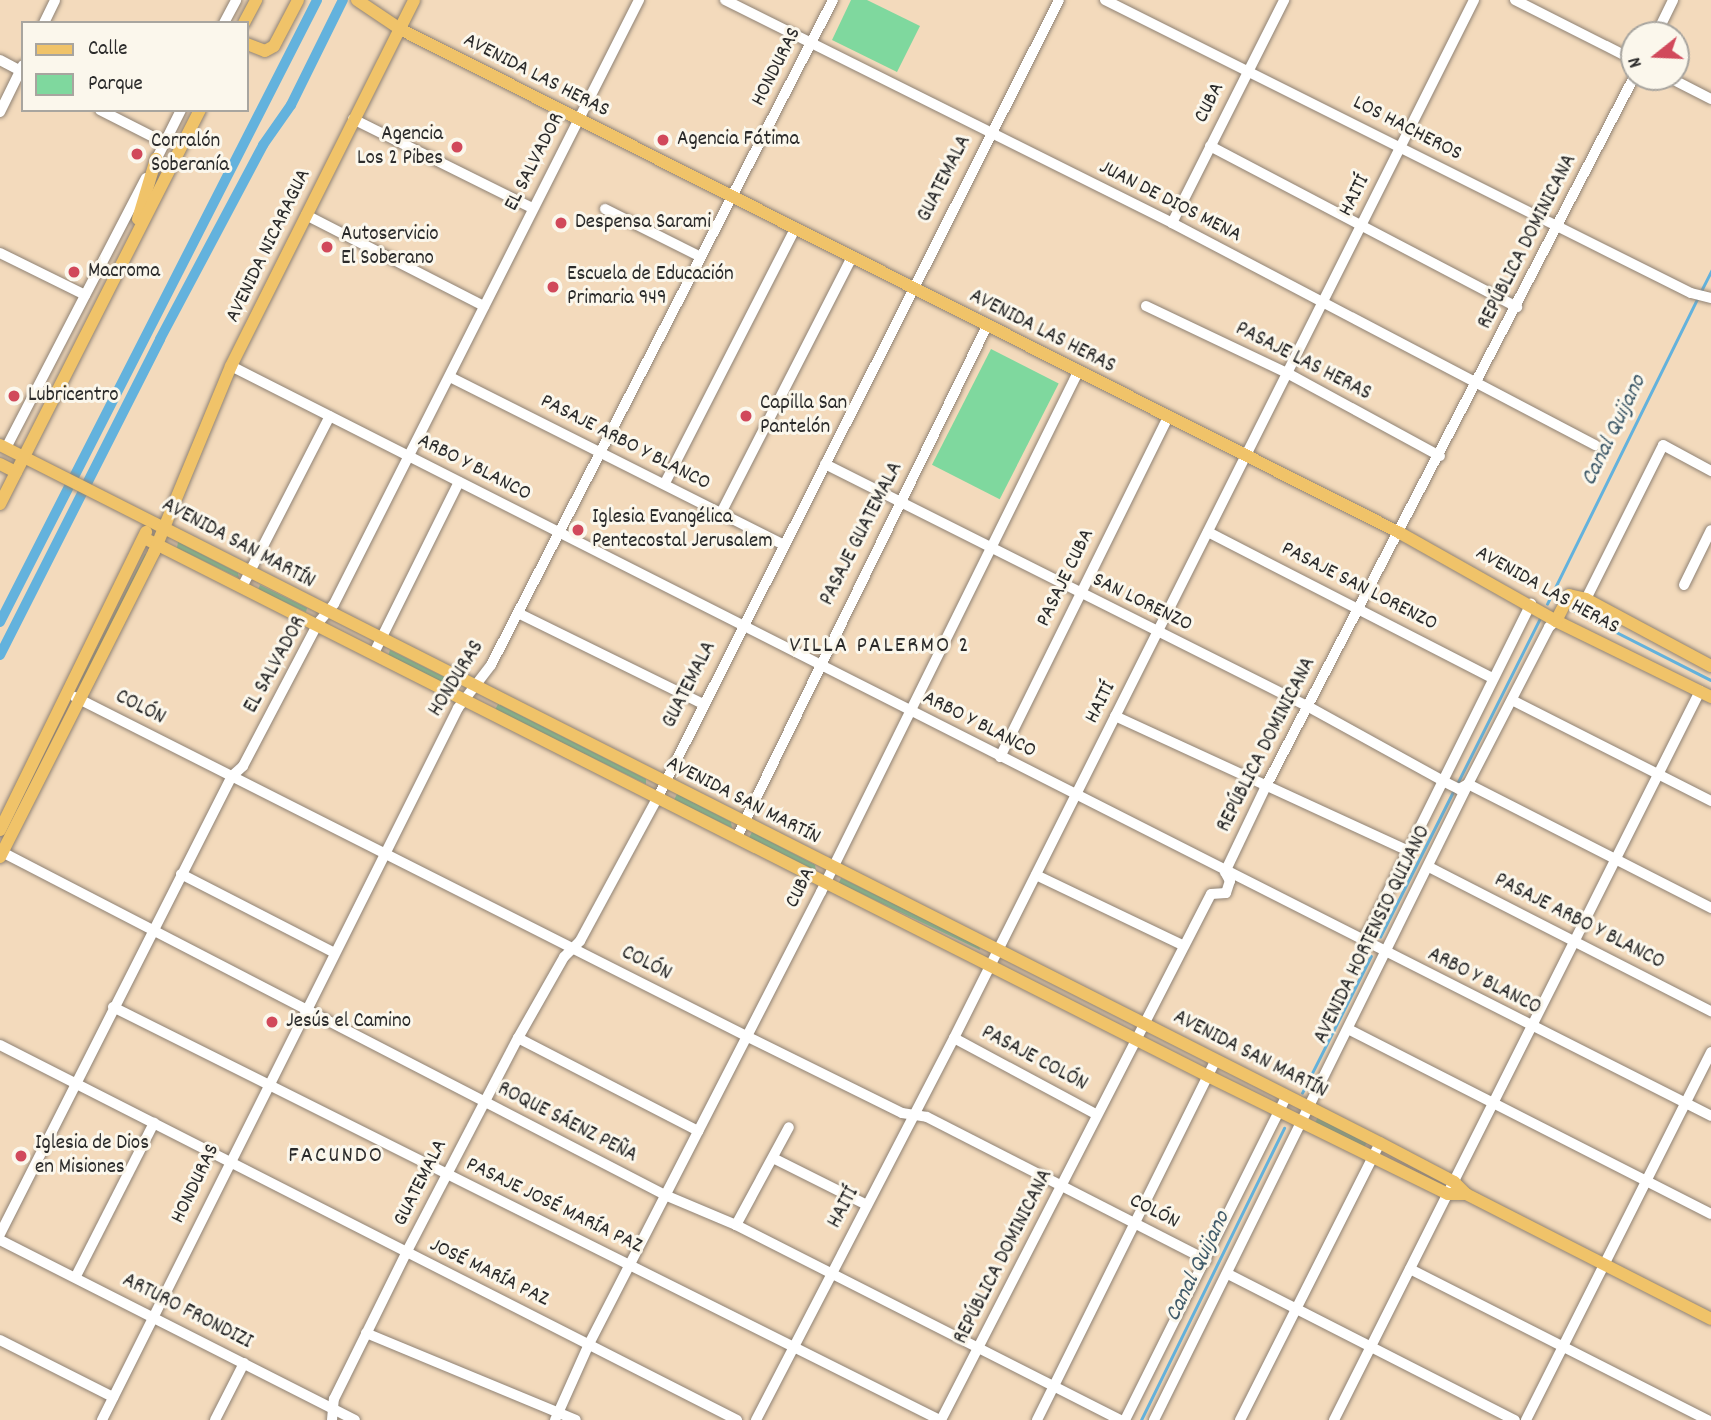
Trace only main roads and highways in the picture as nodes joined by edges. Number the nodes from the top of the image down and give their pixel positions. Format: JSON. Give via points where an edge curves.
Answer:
{"nodes":[{"id":1,"x":256,"y":0,"type":"edge"},
{"id":2,"x":298,"y":0,"type":"edge"},
{"id":3,"x":414,"y":0,"type":"edge"},
{"id":4,"x":360,"y":2,"type":"edge"},
{"id":5,"x":245,"y":21,"type":"edge"},
{"id":6,"x":400,"y":29,"type":"junction"},
{"id":7,"x":248,"y":44,"type":"edge"},
{"id":8,"x":199,"y":112,"type":"edge"},
{"id":9,"x":156,"y":159,"type":"road end"},
{"id":10,"x":127,"y":254,"type":"junction"},
{"id":11,"x":1,"y":454,"type":"edge"},
{"id":12,"x":24,"y":457,"type":"junction"},
{"id":13,"x":16,"y":472,"type":"junction"},
{"id":14,"x":0,"y":505,"type":"edge"},
{"id":15,"x":167,"y":513,"type":"junction"},
{"id":16,"x":151,"y":523,"type":"junction"},
{"id":17,"x":164,"y":530,"type":"junction"},
{"id":18,"x":144,"y":537,"type":"junction"},
{"id":19,"x":157,"y":544,"type":"junction"},
{"id":20,"x":1556,"y":621,"type":"junction"},
{"id":21,"x":1711,"y":666,"type":"edge"},
{"id":22,"x":1706,"y":694,"type":"edge"},
{"id":23,"x":74,"y":697,"type":"junction"},
{"id":24,"x":0,"y":830,"type":"edge"},
{"id":25,"x":1,"y":853,"type":"edge"},
{"id":26,"x":1466,"y":1194,"type":"junction"},
{"id":27,"x":1711,"y":1319,"type":"edge"}],
"edges":[{"from":1,"to":5,"type":"main road"},
{"from":2,"to":7,"type":"main road","via":[[274,46],[265,51]]},
{"from":3,"to":6,"type":"main road","name":"AVENIDA NICARAGUA"},
{"from":4,"to":6,"type":"main road","name":"AVENIDA LAS HERAS"},
{"from":6,"to":15,"type":"main road","name":"AVENIDA NICARAGUA","via":[[231,366]]},
{"from":6,"to":20,"type":"main road","name":"AVENIDA LAS HERAS","via":[[1400,533]]},
{"from":8,"to":10,"type":"main road"},
{"from":9,"to":10,"type":"main road"},
{"from":10,"to":12,"type":"main road"},
{"from":11,"to":12,"type":"main road","name":"AVENIDA SAN MARTÍN"},
{"from":11,"to":13,"type":"main road"},
{"from":12,"to":13,"type":"main road"},
{"from":12,"to":16,"type":"main road","name":"AVENIDA SAN MARTÍN"},
{"from":13,"to":14,"type":"main road"},
{"from":15,"to":16,"type":"main road"},
{"from":15,"to":17,"type":"main road","name":"AVENIDA NICARAGUA"},
{"from":16,"to":17,"type":"main road","name":"AVENIDA SAN MARTÍN"},
{"from":16,"to":18,"type":"main road","name":"AVENIDA NICARAGUA"},
{"from":17,"to":19,"type":"main road","name":"AVENIDA NICARAGUA"},
{"from":17,"to":26,"type":"main road","name":"AVENIDA SAN MARTÍN","via":[[1147,1024],[1454,1182]]},
{"from":18,"to":19,"type":"main road","name":"AVENIDA SAN MARTÍN"},
{"from":18,"to":23,"type":"main road","name":"AVENIDA NICARAGUA"},
{"from":19,"to":23,"type":"main road","name":"AVENIDA NICARAGUA"},
{"from":19,"to":26,"type":"main road","name":"AVENIDA SAN MARTÍN","via":[[1208,1076],[1448,1194]]},
{"from":20,"to":21,"type":"main road","name":"AVENIDA LAS HERAS","via":[[1569,595]]},
{"from":20,"to":22,"type":"main road","name":"AVENIDA LAS HERAS"},
{"from":23,"to":24,"type":"main road","name":"AVENIDA NICARAGUA"},
{"from":23,"to":25,"type":"main road","name":"AVENIDA NICARAGUA"},
{"from":26,"to":27,"type":"main road","name":"AVENIDA SAN MARTÍN"}]}
